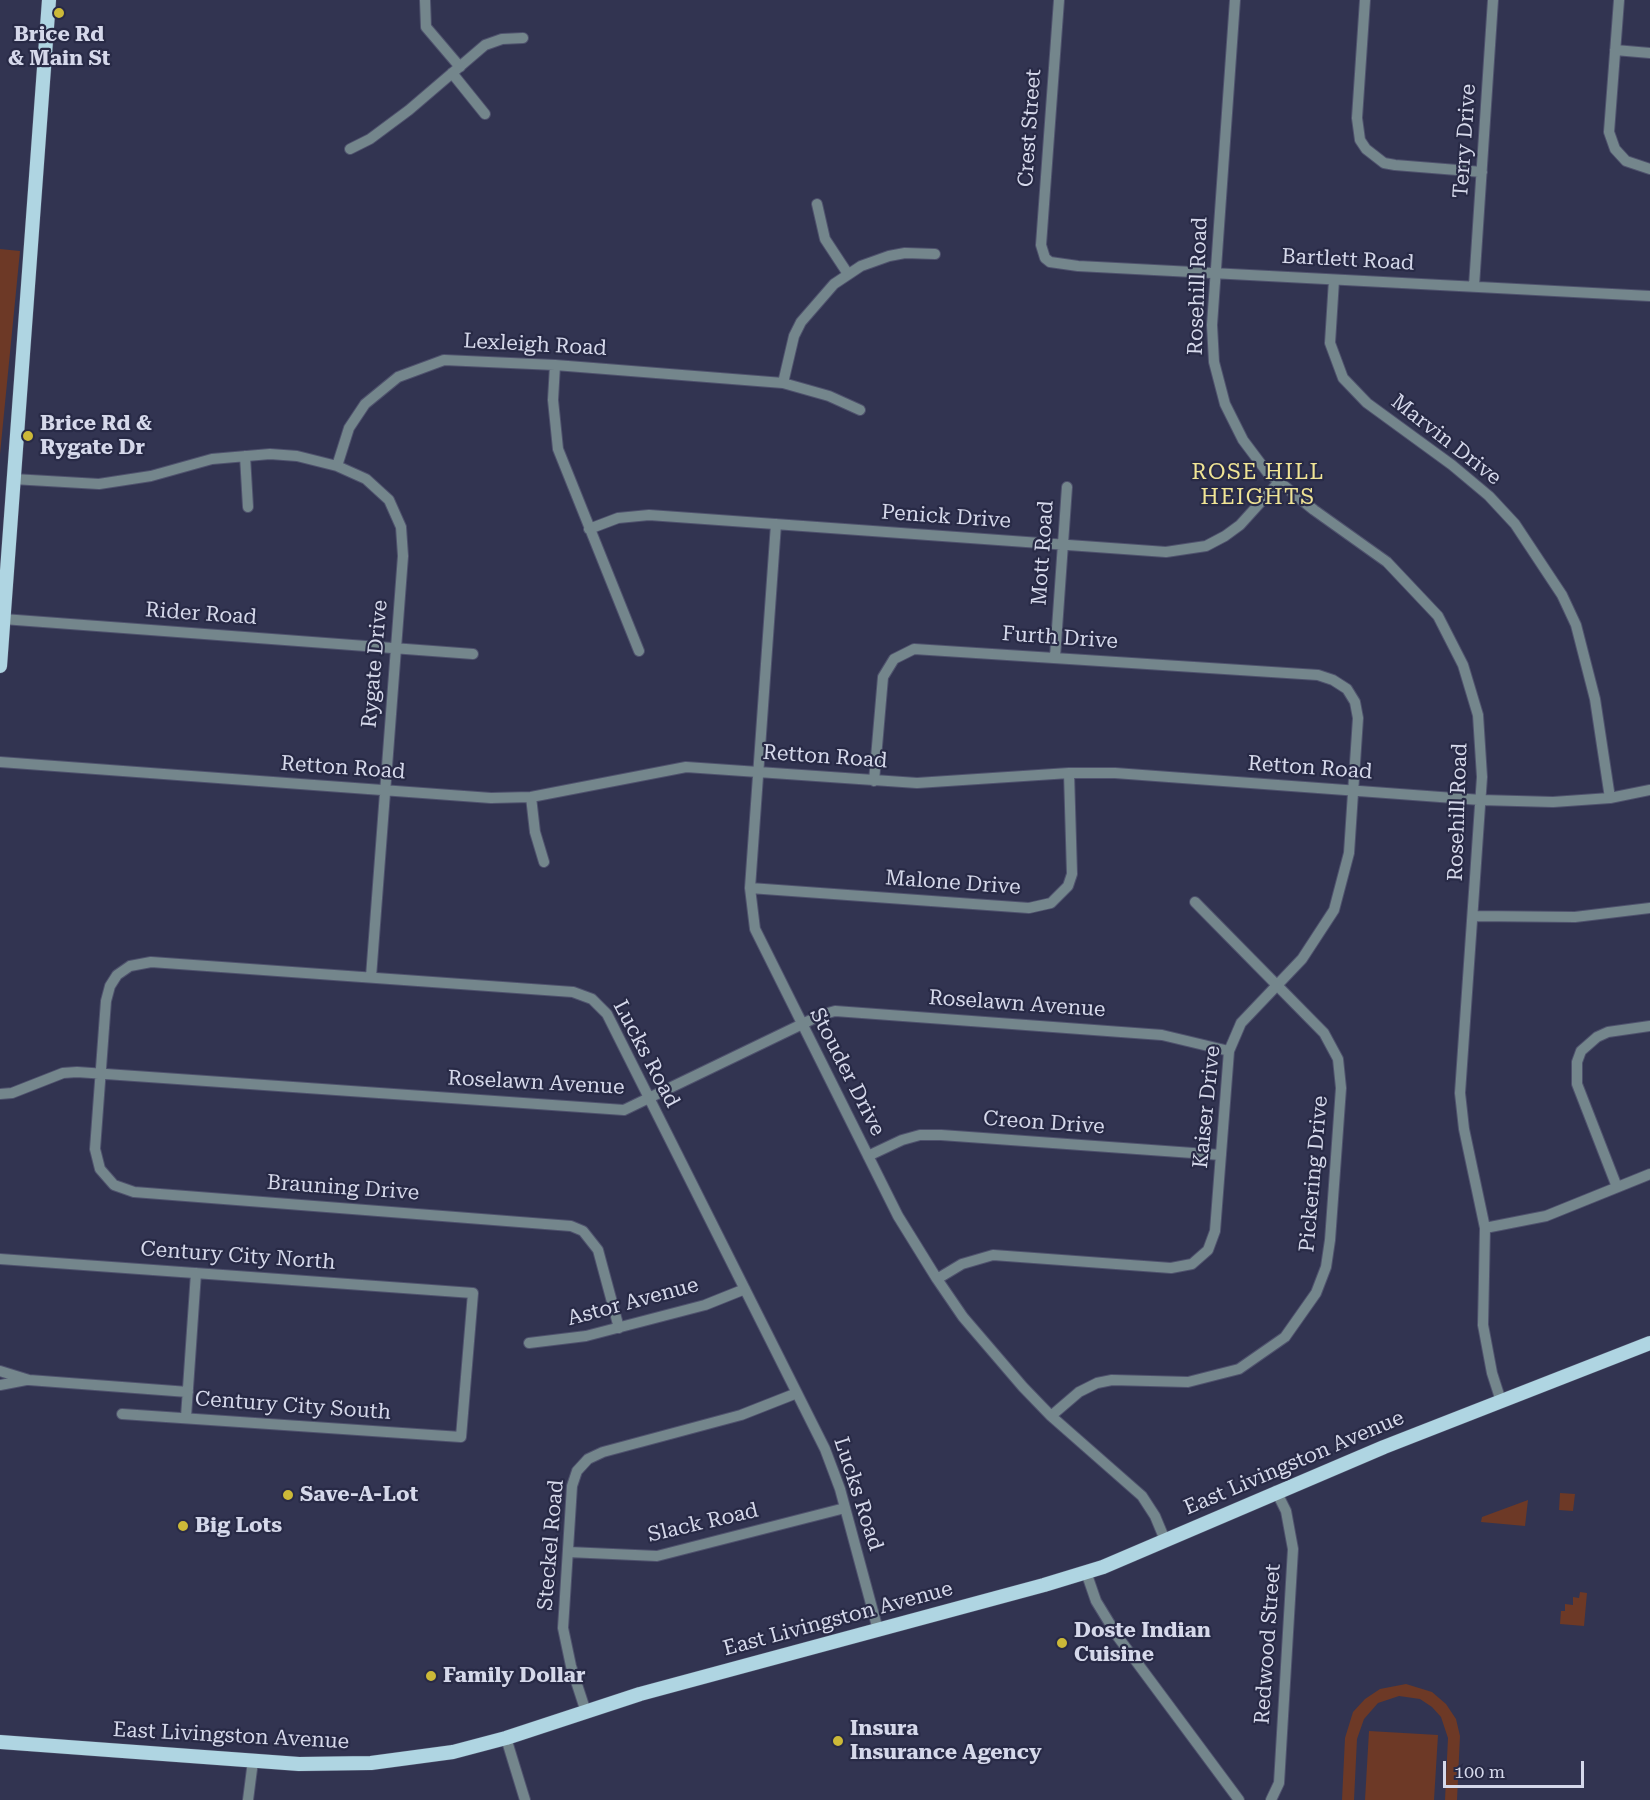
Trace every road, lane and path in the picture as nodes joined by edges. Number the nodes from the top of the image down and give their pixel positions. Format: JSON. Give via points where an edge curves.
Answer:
{"nodes":[{"id":1,"x":48,"y":0,"type":"edge"},
{"id":2,"x":425,"y":0,"type":"edge"},
{"id":3,"x":1059,"y":0,"type":"edge"},
{"id":4,"x":1235,"y":0,"type":"edge"},
{"id":5,"x":1365,"y":0,"type":"edge"},
{"id":6,"x":1493,"y":0,"type":"edge"},
{"id":7,"x":1619,"y":0,"type":"edge"},
{"id":8,"x":523,"y":38,"type":"dead end"},
{"id":9,"x":1615,"y":50,"type":"junction"},
{"id":10,"x":1650,"y":52,"type":"edge"},
{"id":11,"x":456,"y":70,"type":"junction"},
{"id":12,"x":485,"y":114,"type":"dead end"},
{"id":13,"x":350,"y":150,"type":"dead end"},
{"id":14,"x":1650,"y":169,"type":"edge"},
{"id":15,"x":1482,"y":172,"type":"junction"},
{"id":16,"x":817,"y":204,"type":"dead end"},
{"id":17,"x":935,"y":254,"type":"dead end"},
{"id":18,"x":1045,"y":258,"type":"joint"},
{"id":19,"x":1216,"y":273,"type":"junction"},
{"id":20,"x":848,"y":274,"type":"junction"},
{"id":21,"x":1334,"y":280,"type":"junction"},
{"id":22,"x":1474,"y":286,"type":"junction"},
{"id":23,"x":1650,"y":296,"type":"edge"},
{"id":24,"x":555,"y":365,"type":"junction"},
{"id":25,"x":783,"y":382,"type":"junction"},
{"id":26,"x":860,"y":410,"type":"dead end"},
{"id":27,"x":245,"y":456,"type":"junction"},
{"id":28,"x":337,"y":465,"type":"junction"},
{"id":29,"x":13,"y":479,"type":"junction"},
{"id":30,"x":1278,"y":483,"type":"junction"},
{"id":31,"x":1067,"y":487,"type":"dead end"},
{"id":32,"x":248,"y":507,"type":"dead end"},
{"id":33,"x":776,"y":524,"type":"junction"},
{"id":34,"x":589,"y":529,"type":"junction"},
{"id":35,"x":1064,"y":545,"type":"junction"},
{"id":36,"x":3,"y":619,"type":"junction"},
{"id":37,"x":396,"y":648,"type":"junction"},
{"id":38,"x":639,"y":651,"type":"dead end"},
{"id":39,"x":473,"y":654,"type":"dead end"},
{"id":40,"x":1055,"y":657,"type":"junction"},
{"id":41,"x":0,"y":666,"type":"edge"},
{"id":42,"x":1347,"y":689,"type":"joint"},
{"id":43,"x":0,"y":762,"type":"edge"},
{"id":44,"x":758,"y":772,"type":"junction"},
{"id":45,"x":1069,"y":773,"type":"junction"},
{"id":46,"x":874,"y":781,"type":"junction"},
{"id":47,"x":384,"y":790,"type":"junction"},
{"id":48,"x":1650,"y":790,"type":"edge"},
{"id":49,"x":1354,"y":791,"type":"junction"},
{"id":50,"x":531,"y":796,"type":"junction"},
{"id":51,"x":1610,"y":798,"type":"junction"},
{"id":52,"x":1481,"y":800,"type":"junction"},
{"id":53,"x":544,"y":862,"type":"dead end"},
{"id":54,"x":750,"y":888,"type":"junction"},
{"id":55,"x":1194,"y":902,"type":"dead end"},
{"id":56,"x":1650,"y":908,"type":"edge"},
{"id":57,"x":1473,"y":916,"type":"junction"},
{"id":58,"x":371,"y":977,"type":"junction"},
{"id":59,"x":1276,"y":984,"type":"junction"},
{"id":60,"x":801,"y":1024,"type":"junction"},
{"id":61,"x":1650,"y":1026,"type":"edge"},
{"id":62,"x":1229,"y":1051,"type":"junction"},
{"id":63,"x":101,"y":1074,"type":"junction"},
{"id":64,"x":0,"y":1094,"type":"edge"},
{"id":65,"x":650,"y":1100,"type":"junction"},
{"id":66,"x":1221,"y":1155,"type":"junction"},
{"id":67,"x":868,"y":1156,"type":"junction"},
{"id":68,"x":1650,"y":1174,"type":"edge"},
{"id":69,"x":1617,"y":1187,"type":"junction"},
{"id":70,"x":1485,"y":1228,"type":"junction"},
{"id":71,"x":0,"y":1259,"type":"edge"},
{"id":72,"x":196,"y":1273,"type":"junction"},
{"id":73,"x":937,"y":1280,"type":"junction"},
{"id":74,"x":745,"y":1289,"type":"junction"},
{"id":75,"x":619,"y":1328,"type":"junction"},
{"id":76,"x":530,"y":1343,"type":"dead end"},
{"id":77,"x":1650,"y":1343,"type":"edge"},
{"id":78,"x":0,"y":1371,"type":"edge"},
{"id":79,"x":29,"y":1380,"type":"junction"},
{"id":80,"x":0,"y":1385,"type":"edge"},
{"id":81,"x":188,"y":1392,"type":"junction"},
{"id":82,"x":797,"y":1393,"type":"junction"},
{"id":83,"x":1501,"y":1401,"type":"junction"},
{"id":84,"x":122,"y":1414,"type":"dead end"},
{"id":85,"x":1051,"y":1416,"type":"junction"},
{"id":86,"x":186,"y":1417,"type":"junction"},
{"id":87,"x":461,"y":1437,"type":"joint"},
{"id":88,"x":1276,"y":1491,"type":"junction"},
{"id":89,"x":845,"y":1508,"type":"junction"},
{"id":90,"x":1165,"y":1540,"type":"junction"},
{"id":91,"x":568,"y":1552,"type":"junction"},
{"id":92,"x":1086,"y":1572,"type":"junction"},
{"id":93,"x":878,"y":1630,"type":"junction"},
{"id":94,"x":586,"y":1712,"type":"junction"},
{"id":95,"x":506,"y":1738,"type":"junction"},
{"id":96,"x":0,"y":1742,"type":"edge"},
{"id":97,"x":253,"y":1761,"type":"junction"},
{"id":98,"x":248,"y":1800,"type":"edge"},
{"id":99,"x":525,"y":1800,"type":"edge"},
{"id":100,"x":1239,"y":1800,"type":"edge"},
{"id":101,"x":1271,"y":1800,"type":"edge"}],
"edges":[{"from":1,"to":29,"type":"main road"},
{"from":2,"to":11,"type":"street","via":[[426,27]]},
{"from":3,"to":18,"type":"street","name":"Crest Street","via":[[1041,245]]},
{"from":4,"to":19,"type":"street","name":"Rosehill Road"},
{"from":5,"to":15,"type":"street","via":[[1357,118],[1360,140],[1366,150],[1384,163]]},
{"from":6,"to":15,"type":"street","name":"Terry Drive"},
{"from":7,"to":9,"type":"street"},
{"from":8,"to":11,"type":"street","via":[[494,40]]},
{"from":9,"to":10,"type":"street"},
{"from":9,"to":14,"type":"street","via":[[1609,132],[1621,157],[1633,166]]},
{"from":11,"to":12,"type":"street"},
{"from":11,"to":13,"type":"street","via":[[402,115]]},
{"from":15,"to":22,"type":"street","name":"Terry Drive"},
{"from":16,"to":20,"type":"street","via":[[825,239]]},
{"from":17,"to":20,"type":"street","via":[[889,256]]},
{"from":18,"to":19,"type":"street","name":"Bartlett Road","via":[[1071,265]]},
{"from":19,"to":21,"type":"street","name":"Bartlett Road"},
{"from":19,"to":30,"type":"street","name":"Rosehill Road","via":[[1212,341],[1220,389],[1243,440]]},
{"from":20,"to":25,"type":"street","via":[[822,295],[801,322]]},
{"from":21,"to":22,"type":"street","name":"Bartlett Road"},
{"from":21,"to":51,"type":"street","name":"Marvin Drive","via":[[1330,343],[1342,378],[1367,403],[1489,495],[1515,524],[1562,595],[1576,625],[1595,699]]},
{"from":22,"to":23,"type":"street","name":"Bartlett Road"},
{"from":24,"to":25,"type":"street","name":"Lexleigh Road"},
{"from":24,"to":28,"type":"street","name":"Lexleigh Road","via":[[444,360],[411,371],[365,404],[349,428]]},
{"from":24,"to":34,"type":"street","via":[[553,400],[558,449]]},
{"from":25,"to":26,"type":"street","name":"Lexleigh Road"},
{"from":27,"to":28,"type":"street","via":[[297,456]]},
{"from":27,"to":29,"type":"street","via":[[212,459],[130,481],[70,483]]},
{"from":27,"to":32,"type":"street"},
{"from":28,"to":37,"type":"street","name":"Rygate Drive","via":[[366,479],[389,500],[401,527]]},
{"from":29,"to":36,"type":"main road"},
{"from":30,"to":35,"type":"street","name":"Penick Drive","via":[[1240,525],[1206,546],[1166,552]]},
{"from":30,"to":52,"type":"street","name":"Rosehill Road","via":[[1387,562],[1438,616],[1474,697],[1482,754]]},
{"from":31,"to":35,"type":"street","name":"Mott Road"},
{"from":33,"to":34,"type":"street","name":"Penick Drive","via":[[640,515]]},
{"from":33,"to":35,"type":"street","name":"Penick Drive"},
{"from":33,"to":44,"type":"street","name":"Stouder Drive"},
{"from":34,"to":38,"type":"street"},
{"from":35,"to":40,"type":"street","name":"Mott Road"},
{"from":36,"to":37,"type":"street","name":"Rider Road"},
{"from":36,"to":41,"type":"main road"},
{"from":37,"to":39,"type":"street","name":"Rider Road"},
{"from":37,"to":47,"type":"street","name":"Rygate Drive"},
{"from":40,"to":42,"type":"street","name":"Furth Drive","via":[[1317,675]]},
{"from":40,"to":46,"type":"street","name":"Furth Drive","via":[[924,648],[894,659],[881,689]]},
{"from":42,"to":49,"type":"street","name":"Kaiser Drive","via":[[1358,717]]},
{"from":43,"to":47,"type":"street","name":"Retton Road"},
{"from":44,"to":46,"type":"street","name":"Retton Road"},
{"from":44,"to":50,"type":"street","name":"Retton Road","via":[[679,768]]},
{"from":44,"to":54,"type":"street","name":"Stouder Drive"},
{"from":45,"to":46,"type":"street","name":"Retton Road","via":[[944,783]]},
{"from":45,"to":49,"type":"street","name":"Retton Road"},
{"from":45,"to":54,"type":"street","name":"Malone Drive","via":[[1071,874],[1061,896],[1051,903],[1029,908]]},
{"from":47,"to":50,"type":"street","name":"Retton Road","via":[[491,798]]},
{"from":47,"to":58,"type":"street","name":"Rygate Drive"},
{"from":48,"to":51,"type":"street","name":"Retton Road"},
{"from":49,"to":52,"type":"street","name":"Retton Road"},
{"from":49,"to":59,"type":"street","name":"Kaiser Drive","via":[[1350,853],[1334,910],[1302,959]]},
{"from":50,"to":53,"type":"street","via":[[535,832]]},
{"from":51,"to":52,"type":"street","name":"Retton Road","via":[[1553,802]]},
{"from":52,"to":57,"type":"street","name":"Rosehill Road"},
{"from":54,"to":60,"type":"street","name":"Stouder Drive","via":[[754,928]]},
{"from":55,"to":59,"type":"street","name":"Pickering Drive"},
{"from":56,"to":57,"type":"street","via":[[1565,917]]},
{"from":57,"to":70,"type":"street","name":"Rosehill Road","via":[[1460,1093]]},
{"from":58,"to":63,"type":"street","name":"Lucks Road","via":[[151,962],[130,966],[117,975],[108,993]]},
{"from":58,"to":65,"type":"street","name":"Lucks Road","via":[[573,992],[592,999],[607,1014]]},
{"from":59,"to":62,"type":"street","name":"Kaiser Drive","via":[[1240,1023]]},
{"from":59,"to":85,"type":"street","name":"Pickering Drive","via":[[1324,1033],[1341,1073],[1330,1240],[1326,1267],[1316,1293],[1285,1337],[1239,1369],[1188,1382],[1097,1383],[1079,1392]]},
{"from":60,"to":62,"type":"street","name":"Roselawn Avenue","via":[[827,1012],[845,1011],[1162,1035]]},
{"from":60,"to":65,"type":"street","name":"Roselawn Avenue"},
{"from":60,"to":67,"type":"street","name":"Stouder Drive"},
{"from":61,"to":69,"type":"street","via":[[1597,1036],[1581,1051],[1577,1062],[1577,1084]]},
{"from":62,"to":66,"type":"street","name":"Kaiser Drive"},
{"from":63,"to":64,"type":"street","name":"Roselawn Avenue","via":[[63,1073]]},
{"from":63,"to":65,"type":"street","name":"Roselawn Avenue","via":[[615,1111]]},
{"from":63,"to":75,"type":"street","name":"Brauning Drive","via":[[96,1159],[114,1185],[134,1192],[571,1226],[583,1231],[598,1250]]},
{"from":65,"to":74,"type":"street","name":"Lucks Road"},
{"from":66,"to":67,"type":"street","name":"Creon Drive","via":[[920,1135]]},
{"from":66,"to":73,"type":"street","name":"Kaiser Drive","via":[[1212,1241],[1192,1264],[1171,1268],[993,1255],[962,1264]]},
{"from":67,"to":73,"type":"street","name":"Stouder Drive"},
{"from":68,"to":69,"type":"street"},
{"from":69,"to":70,"type":"street","via":[[1546,1216]]},
{"from":70,"to":83,"type":"street","name":"Rosehill Road","via":[[1484,1325]]},
{"from":71,"to":72,"type":"street","name":"Century City North"},
{"from":72,"to":81,"type":"street"},
{"from":72,"to":87,"type":"street","name":"Century City North","via":[[473,1293]]},
{"from":73,"to":85,"type":"street","name":"Stouder Drive","via":[[993,1354]]},
{"from":74,"to":75,"type":"street","name":"Astor Avenue","via":[[705,1305]]},
{"from":74,"to":82,"type":"street","name":"Lucks Road"},
{"from":75,"to":76,"type":"street","name":"Astor Avenue"},
{"from":77,"to":83,"type":"main road","name":"East Livingston Avenue"},
{"from":78,"to":79,"type":"street","name":"Century City South"},
{"from":79,"to":80,"type":"street","name":"Century City South"},
{"from":79,"to":81,"type":"street","name":"Century City South"},
{"from":81,"to":86,"type":"street"},
{"from":82,"to":89,"type":"street","name":"Lucks Road","via":[[830,1459]]},
{"from":82,"to":91,"type":"street","name":"Steckel Road","via":[[741,1415],[588,1459],[574,1478]]},
{"from":83,"to":88,"type":"main road","name":"East Livingston Avenue"},
{"from":84,"to":86,"type":"street","name":"Century City South"},
{"from":85,"to":90,"type":"street","name":"Stouder Drive","via":[[1134,1487],[1149,1504]]},
{"from":86,"to":87,"type":"street","name":"Century City South"},
{"from":88,"to":90,"type":"main road","name":"East Livingston Avenue"},
{"from":88,"to":101,"type":"street","name":"Redwood Street","via":[[1286,1511],[1293,1549],[1279,1783]]},
{"from":89,"to":91,"type":"street","name":"Slack Road","via":[[657,1556]]},
{"from":89,"to":93,"type":"street","name":"Lucks Road"},
{"from":90,"to":92,"type":"main road","name":"East Livingston Avenue"},
{"from":91,"to":94,"type":"street","name":"Steckel Road","via":[[563,1628]]},
{"from":92,"to":93,"type":"main road","name":"East Livingston Avenue"},
{"from":92,"to":100,"type":"street","via":[[1106,1618]]},
{"from":93,"to":94,"type":"main road","name":"East Livingston Avenue"},
{"from":94,"to":95,"type":"main road","name":"East Livingston Avenue"},
{"from":95,"to":97,"type":"main road","name":"East Livingston Avenue","via":[[453,1752],[371,1763]]},
{"from":95,"to":99,"type":"street"},
{"from":96,"to":97,"type":"main road","name":"East Livingston Avenue"},
{"from":97,"to":98,"type":"street"}]}
